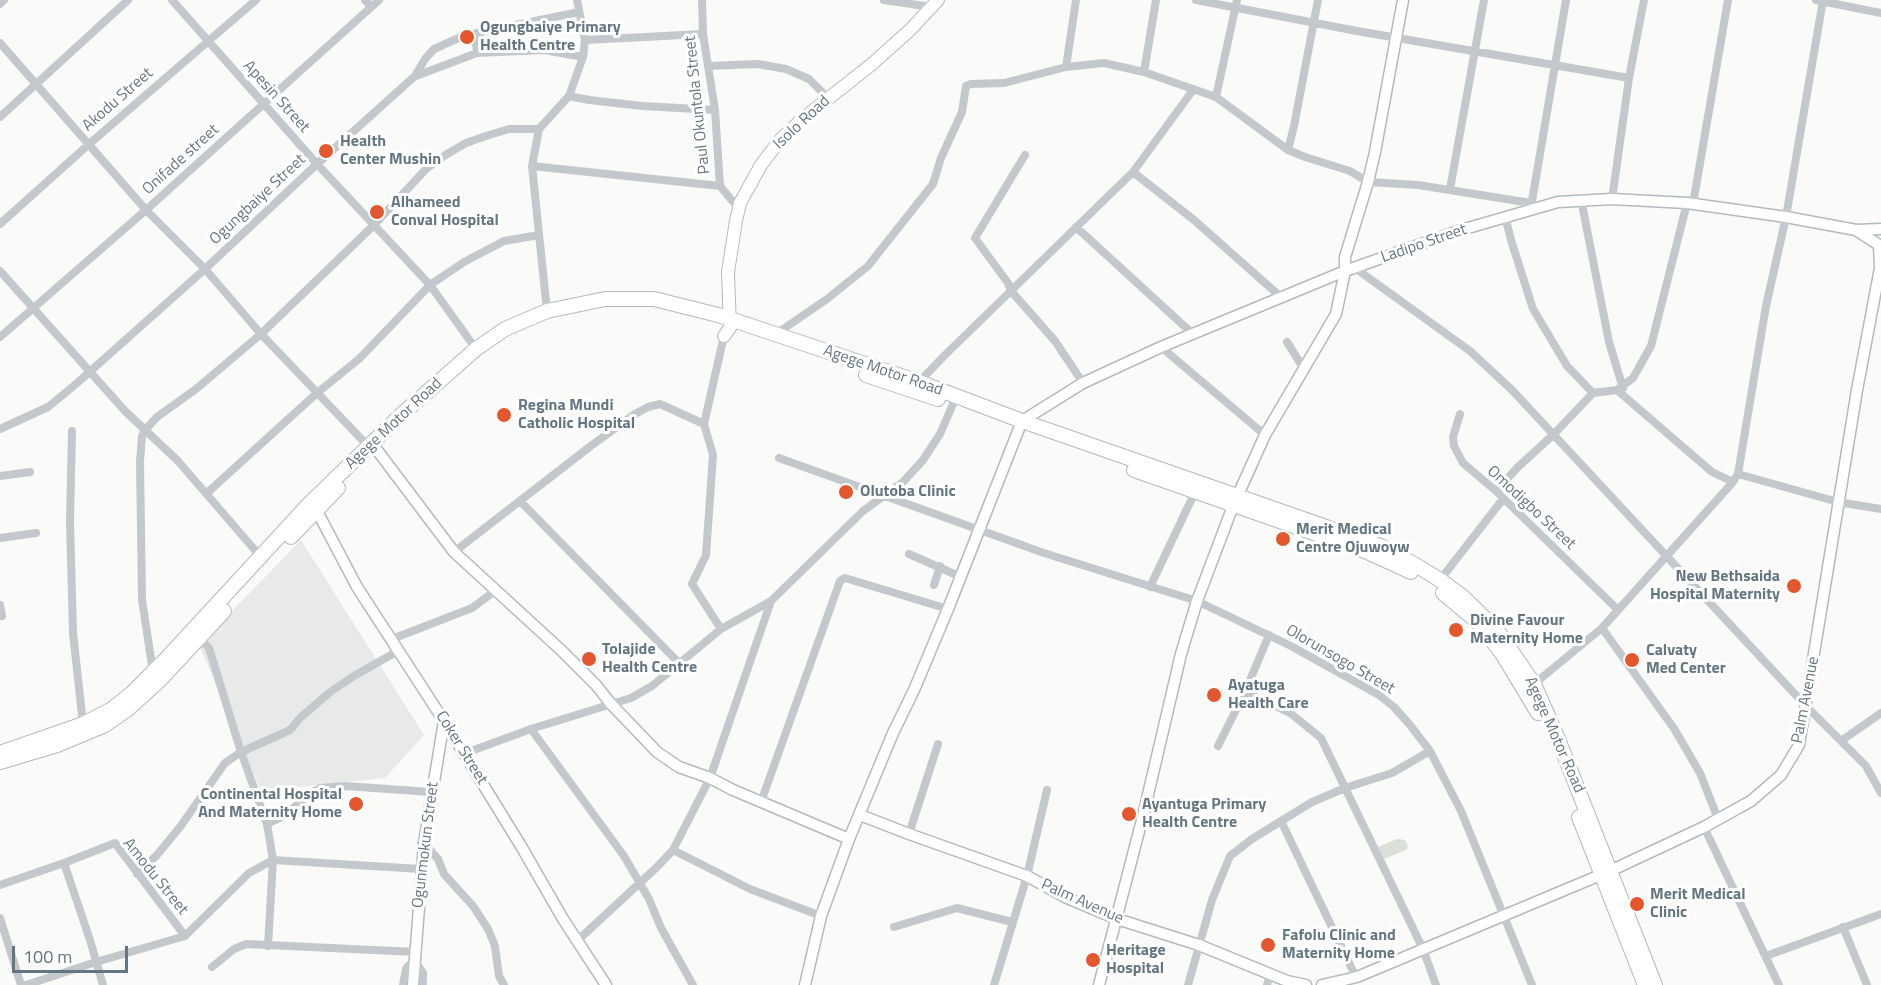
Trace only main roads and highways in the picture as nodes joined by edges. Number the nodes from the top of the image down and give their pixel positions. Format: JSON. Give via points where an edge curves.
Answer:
{"nodes":[{"id":1,"x":938,"y":0,"type":"edge"},
{"id":2,"x":927,"y":3,"type":"edge"},
{"id":3,"x":725,"y":324,"type":"junction"},
{"id":4,"x":1020,"y":424,"type":"junction"},
{"id":5,"x":373,"y":448,"type":"junction"},
{"id":6,"x":1235,"y":501,"type":"junction"},
{"id":7,"x":313,"y":507,"type":"junction"},
{"id":8,"x":0,"y":753,"type":"edge"},
{"id":9,"x":0,"y":762,"type":"edge"},
{"id":10,"x":1606,"y":873,"type":"junction"},
{"id":11,"x":1645,"y":985,"type":"edge"},
{"id":12,"x":1655,"y":985,"type":"edge"}],
"edges":[{"from":1,"to":3,"type":"main road","name":"Isolo Road","via":[[880,58],[800,121],[761,165],[740,203],[728,272]]},
{"from":2,"to":3,"type":"main road","name":"Isolo Road","via":[[883,46],[790,121],[765,148],[734,203],[727,234]]},
{"from":3,"to":4,"type":"highway","name":"Agege Motor Road"},
{"from":3,"to":4,"type":"highway","name":"Agege Motor Road","via":[[775,334],[919,382]]},
{"from":3,"to":5,"type":"highway","name":"Agege Motor Road","via":[[656,308],[626,306],[584,310],[543,321],[480,355]]},
{"from":3,"to":5,"type":"highway","name":"Agege Motor Road","via":[[654,299],[605,299],[547,311],[505,329],[476,349],[401,416]]},
{"from":4,"to":6,"type":"highway","name":"Agege Motor Road"},
{"from":4,"to":6,"type":"highway","name":"Agege Motor Road","via":[[1196,492]]},
{"from":5,"to":7,"type":"highway","name":"Agege Motor Road"},
{"from":6,"to":10,"type":"highway","name":"Agege Motor Road","via":[[1408,570],[1479,623],[1534,705]]},
{"from":6,"to":10,"type":"highway","name":"Agege Motor Road","via":[[1381,546],[1440,580],[1497,630],[1534,684]]},
{"from":7,"to":8,"type":"highway","name":"Agege Motor Road","via":[[260,556],[153,672],[112,709],[83,724]]},
{"from":7,"to":9,"type":"highway","name":"Agege Motor Road","via":[[199,638],[128,709],[105,726]]},
{"from":10,"to":11,"type":"highway","name":"Agege Motor Road"},
{"from":10,"to":12,"type":"highway","name":"Agege Motor Road"}]}
